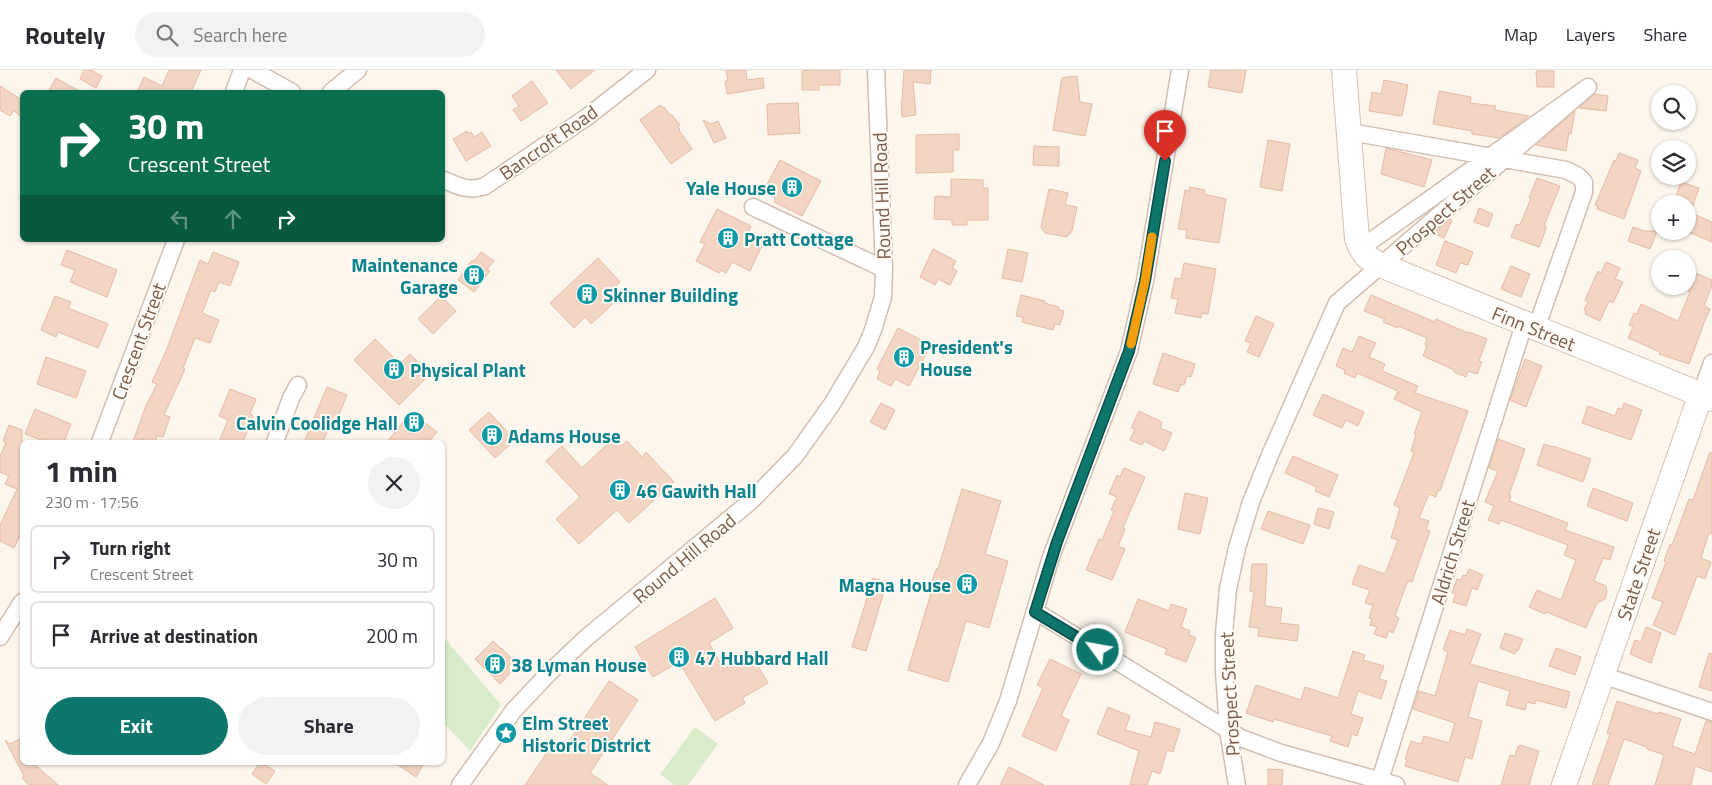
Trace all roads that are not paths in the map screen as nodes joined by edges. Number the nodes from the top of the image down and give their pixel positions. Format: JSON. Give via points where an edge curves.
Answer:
{"nodes":[{"id":1,"x":242,"y":70,"type":"edge"},
{"id":2,"x":252,"y":70,"type":"edge"},
{"id":3,"x":358,"y":70,"type":"edge"},
{"id":4,"x":646,"y":70,"type":"edge"},
{"id":5,"x":876,"y":70,"type":"edge"},
{"id":6,"x":1180,"y":70,"type":"edge"},
{"id":7,"x":1344,"y":70,"type":"edge"},
{"id":8,"x":235,"y":90,"type":"edge"},
{"id":9,"x":288,"y":90,"type":"edge"},
{"id":10,"x":333,"y":90,"type":"edge"},
{"id":11,"x":1350,"y":132,"type":"junction"},
{"id":12,"x":445,"y":180,"type":"edge"},
{"id":13,"x":753,"y":206,"type":"dead end"},
{"id":14,"x":175,"y":242,"type":"edge"},
{"id":15,"x":1361,"y":248,"type":"junction"},
{"id":16,"x":884,"y":269,"type":"junction"},
{"id":17,"x":1530,"y":326,"type":"junction"},
{"id":18,"x":1712,"y":363,"type":"edge"},
{"id":19,"x":298,"y":385,"type":"dead end"},
{"id":20,"x":1706,"y":397,"type":"edge"},
{"id":21,"x":101,"y":440,"type":"edge"},
{"id":22,"x":276,"y":440,"type":"edge"},
{"id":23,"x":20,"y":605,"type":"edge"},
{"id":24,"x":1035,"y":612,"type":"junction"},
{"id":25,"x":0,"y":637,"type":"edge"},
{"id":26,"x":1602,"y":675,"type":"junction"},
{"id":27,"x":1712,"y":712,"type":"edge"},
{"id":28,"x":1228,"y":730,"type":"junction"},
{"id":29,"x":1380,"y":780,"type":"junction"},
{"id":30,"x":460,"y":785,"type":"edge"},
{"id":31,"x":966,"y":785,"type":"edge"},
{"id":32,"x":1237,"y":785,"type":"edge"},
{"id":33,"x":1396,"y":785,"type":"edge"},
{"id":34,"x":1564,"y":785,"type":"edge"}],
"edges":[{"from":1,"to":8,"type":"street"},
{"from":2,"to":9,"type":"street"},
{"from":3,"to":10,"type":"street"},
{"from":4,"to":12,"type":"street","name":"Bancroft Road","via":[[587,117],[485,186],[468,188]]},
{"from":5,"to":16,"type":"street","name":"Round Hill Road"},
{"from":6,"to":24,"type":"street","via":[[1145,281],[1129,351],[1057,542]]},
{"from":7,"to":11,"type":"main road"},
{"from":11,"to":15,"type":"main road","via":[[1355,225]]},
{"from":11,"to":17,"type":"street","name":"Aldrich Street","via":[[1566,170],[1584,182],[1584,192]]},
{"from":13,"to":16,"type":"street"},
{"from":14,"to":21,"type":"street","name":"Crescent Street"},
{"from":15,"to":17,"type":"main road","name":"Finn Street","via":[[1378,264]]},
{"from":15,"to":28,"type":"street","name":"Prospect Street","via":[[1588,86],[1337,303],[1270,455],[1237,548],[1228,589],[1224,634]]},
{"from":16,"to":30,"type":"street","name":"Round Hill Road","via":[[883,297],[866,346],[832,404],[799,450],[751,502],[586,638],[550,672],[514,710]]},
{"from":17,"to":20,"type":"main road","name":"Finn Street"},
{"from":17,"to":29,"type":"street","name":"Aldrich Street"},
{"from":18,"to":20,"type":"street","name":"State Street"},
{"from":19,"to":22,"type":"street"},
{"from":20,"to":26,"type":"main road","name":"State Street"},
{"from":23,"to":25,"type":"street"},
{"from":24,"to":28,"type":"street"},
{"from":24,"to":31,"type":"street","via":[[1008,701],[991,743]]},
{"from":26,"to":27,"type":"street"},
{"from":26,"to":34,"type":"main road","name":"State Street"},
{"from":28,"to":29,"type":"street","via":[[1281,753]]},
{"from":28,"to":32,"type":"street","name":"Prospect Street"},
{"from":29,"to":33,"type":"street"}]}
